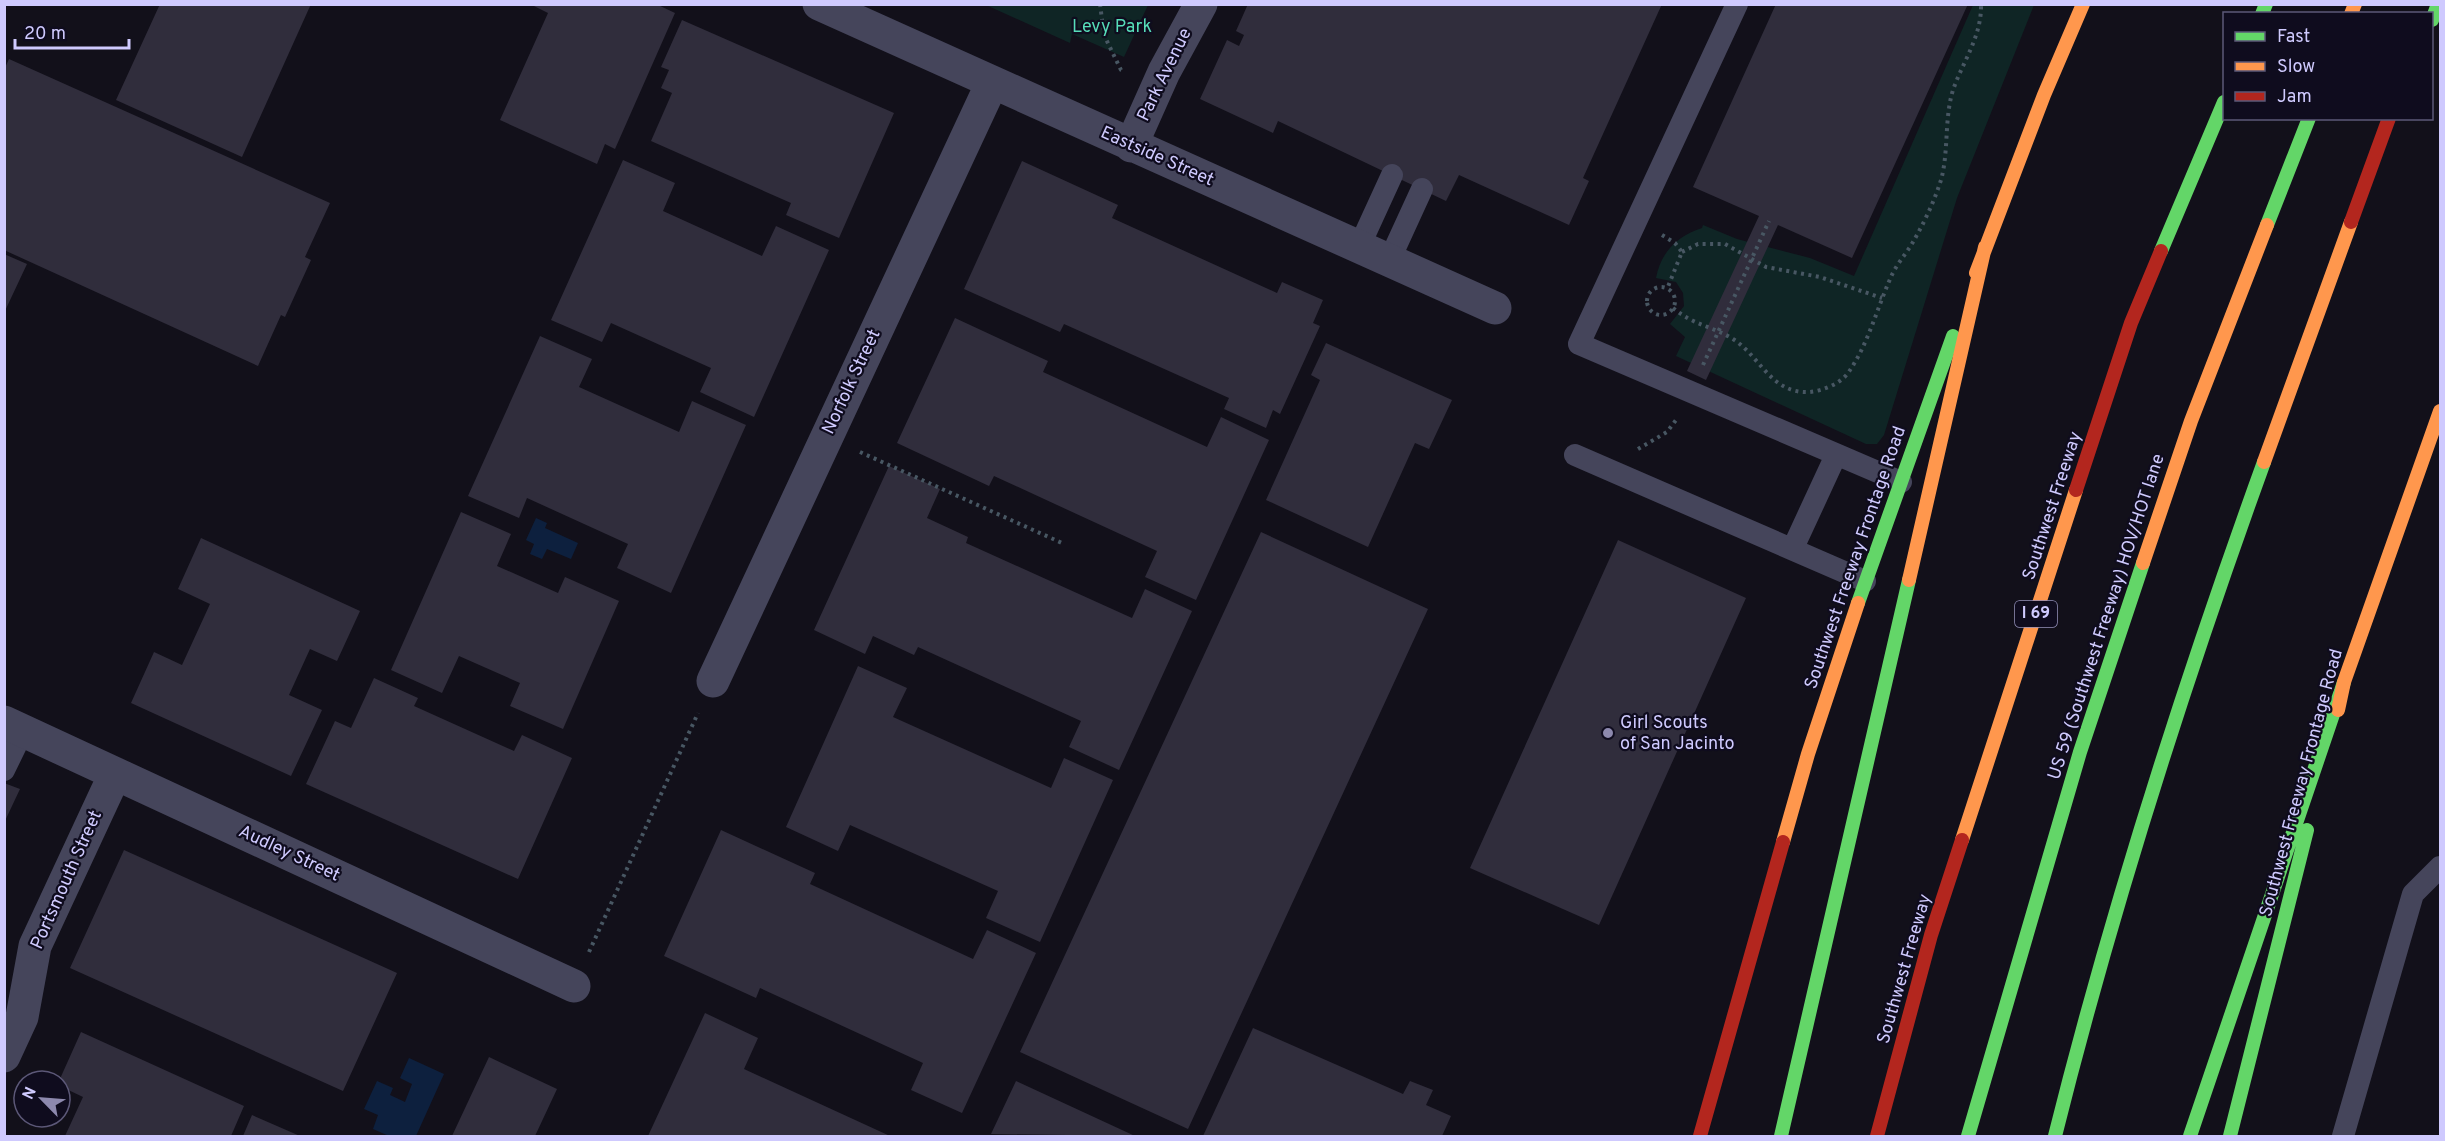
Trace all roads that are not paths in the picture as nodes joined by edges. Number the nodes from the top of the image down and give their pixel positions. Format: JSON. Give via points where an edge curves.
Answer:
{"nodes":[{"id":1,"x":819,"y":4,"type":"edge"},
{"id":2,"x":1201,"y":4,"type":"edge"},
{"id":3,"x":1737,"y":4,"type":"edge"},
{"id":4,"x":2083,"y":4,"type":"edge"},
{"id":5,"x":992,"y":83,"type":"junction"},
{"id":6,"x":2223,"y":104,"type":"edge"},
{"id":7,"x":2308,"y":120,"type":"edge"},
{"id":8,"x":2388,"y":120,"type":"edge"},
{"id":9,"x":1131,"y":146,"type":"junction"},
{"id":10,"x":1392,"y":175,"type":"dead end"},
{"id":11,"x":1422,"y":189,"type":"dead end"},
{"id":12,"x":1359,"y":247,"type":"junction"},
{"id":13,"x":1985,"y":247,"type":"junction"},
{"id":14,"x":1389,"y":261,"type":"junction"},
{"id":15,"x":1495,"y":308,"type":"dead end"},
{"id":16,"x":2440,"y":411,"type":"edge"},
{"id":17,"x":1575,"y":455,"type":"dead end"},
{"id":18,"x":1836,"y":455,"type":"junction"},
{"id":19,"x":1901,"y":482,"type":"junction"},
{"id":20,"x":1793,"y":548,"type":"junction"},
{"id":21,"x":1865,"y":581,"type":"junction"},
{"id":22,"x":713,"y":681,"type":"road end"},
{"id":23,"x":2344,"y":682,"type":"junction"},
{"id":24,"x":14,"y":727,"type":"edge"},
{"id":25,"x":4,"y":770,"type":"edge"},
{"id":26,"x":115,"y":774,"type":"junction"},
{"id":27,"x":2440,"y":867,"type":"edge"},
{"id":28,"x":574,"y":986,"type":"road end"},
{"id":29,"x":4,"y":1056,"type":"edge"},
{"id":30,"x":2238,"y":1134,"type":"edge"},
{"id":31,"x":1700,"y":1137,"type":"edge"},
{"id":32,"x":1781,"y":1137,"type":"edge"},
{"id":33,"x":1876,"y":1137,"type":"edge"},
{"id":34,"x":1968,"y":1137,"type":"edge"},
{"id":35,"x":2055,"y":1137,"type":"edge"},
{"id":36,"x":2190,"y":1137,"type":"edge"},
{"id":37,"x":2343,"y":1137,"type":"edge"}],
"edges":[{"from":1,"to":5,"type":"street","name":"Eastside Street"},
{"from":2,"to":9,"type":"street","name":"Park Avenue","via":[[1164,72]]},
{"from":3,"to":18,"type":"lane","via":[[1579,344]]},
{"from":4,"to":13,"type":"main road","name":"Southwest Freeway Frontage Road"},
{"from":5,"to":9,"type":"street","name":"Eastside Street"},
{"from":5,"to":22,"type":"street","name":"Norfolk Street"},
{"from":6,"to":33,"type":"main road","name":"Southwest Freeway","number":"I 69","via":[[2131,323],[1931,935]]},
{"from":7,"to":34,"type":"main road","name":"US 59 (Southwest Freeway) HOV/HOT lane","via":[[2180,454],[2080,752]]},
{"from":8,"to":35,"type":"main road","via":[[2213,603],[2085,1016]]},
{"from":9,"to":12,"type":"street","name":"Eastside Street"},
{"from":10,"to":12,"type":"lane"},
{"from":11,"to":14,"type":"lane"},
{"from":12,"to":14,"type":"street","name":"Eastside Street"},
{"from":13,"to":19,"type":"main road","name":"Southwest Freeway Frontage Road"},
{"from":13,"to":32,"type":"main road"},
{"from":14,"to":15,"type":"street","name":"Eastside Street"},
{"from":16,"to":23,"type":"main road","name":"Southwest Freeway Frontage Road"},
{"from":17,"to":20,"type":"lane"},
{"from":18,"to":19,"type":"lane"},
{"from":18,"to":20,"type":"lane"},
{"from":19,"to":21,"type":"main road","name":"Southwest Freeway Frontage Road"},
{"from":20,"to":21,"type":"lane"},
{"from":21,"to":31,"type":"main road","name":"Southwest Freeway Frontage Road","via":[[1808,753]]},
{"from":23,"to":30,"type":"main road","name":"Southwest Freeway Frontage Road"},
{"from":23,"to":36,"type":"main road"},
{"from":24,"to":25,"type":"lane"},
{"from":24,"to":26,"type":"street","name":"Audley Street"},
{"from":26,"to":28,"type":"street","name":"Audley Street"},
{"from":26,"to":29,"type":"street","name":"Portsmouth Street","via":[[35,946],[22,1017]]},
{"from":27,"to":37,"type":"lane","via":[[2413,894]]}]}
